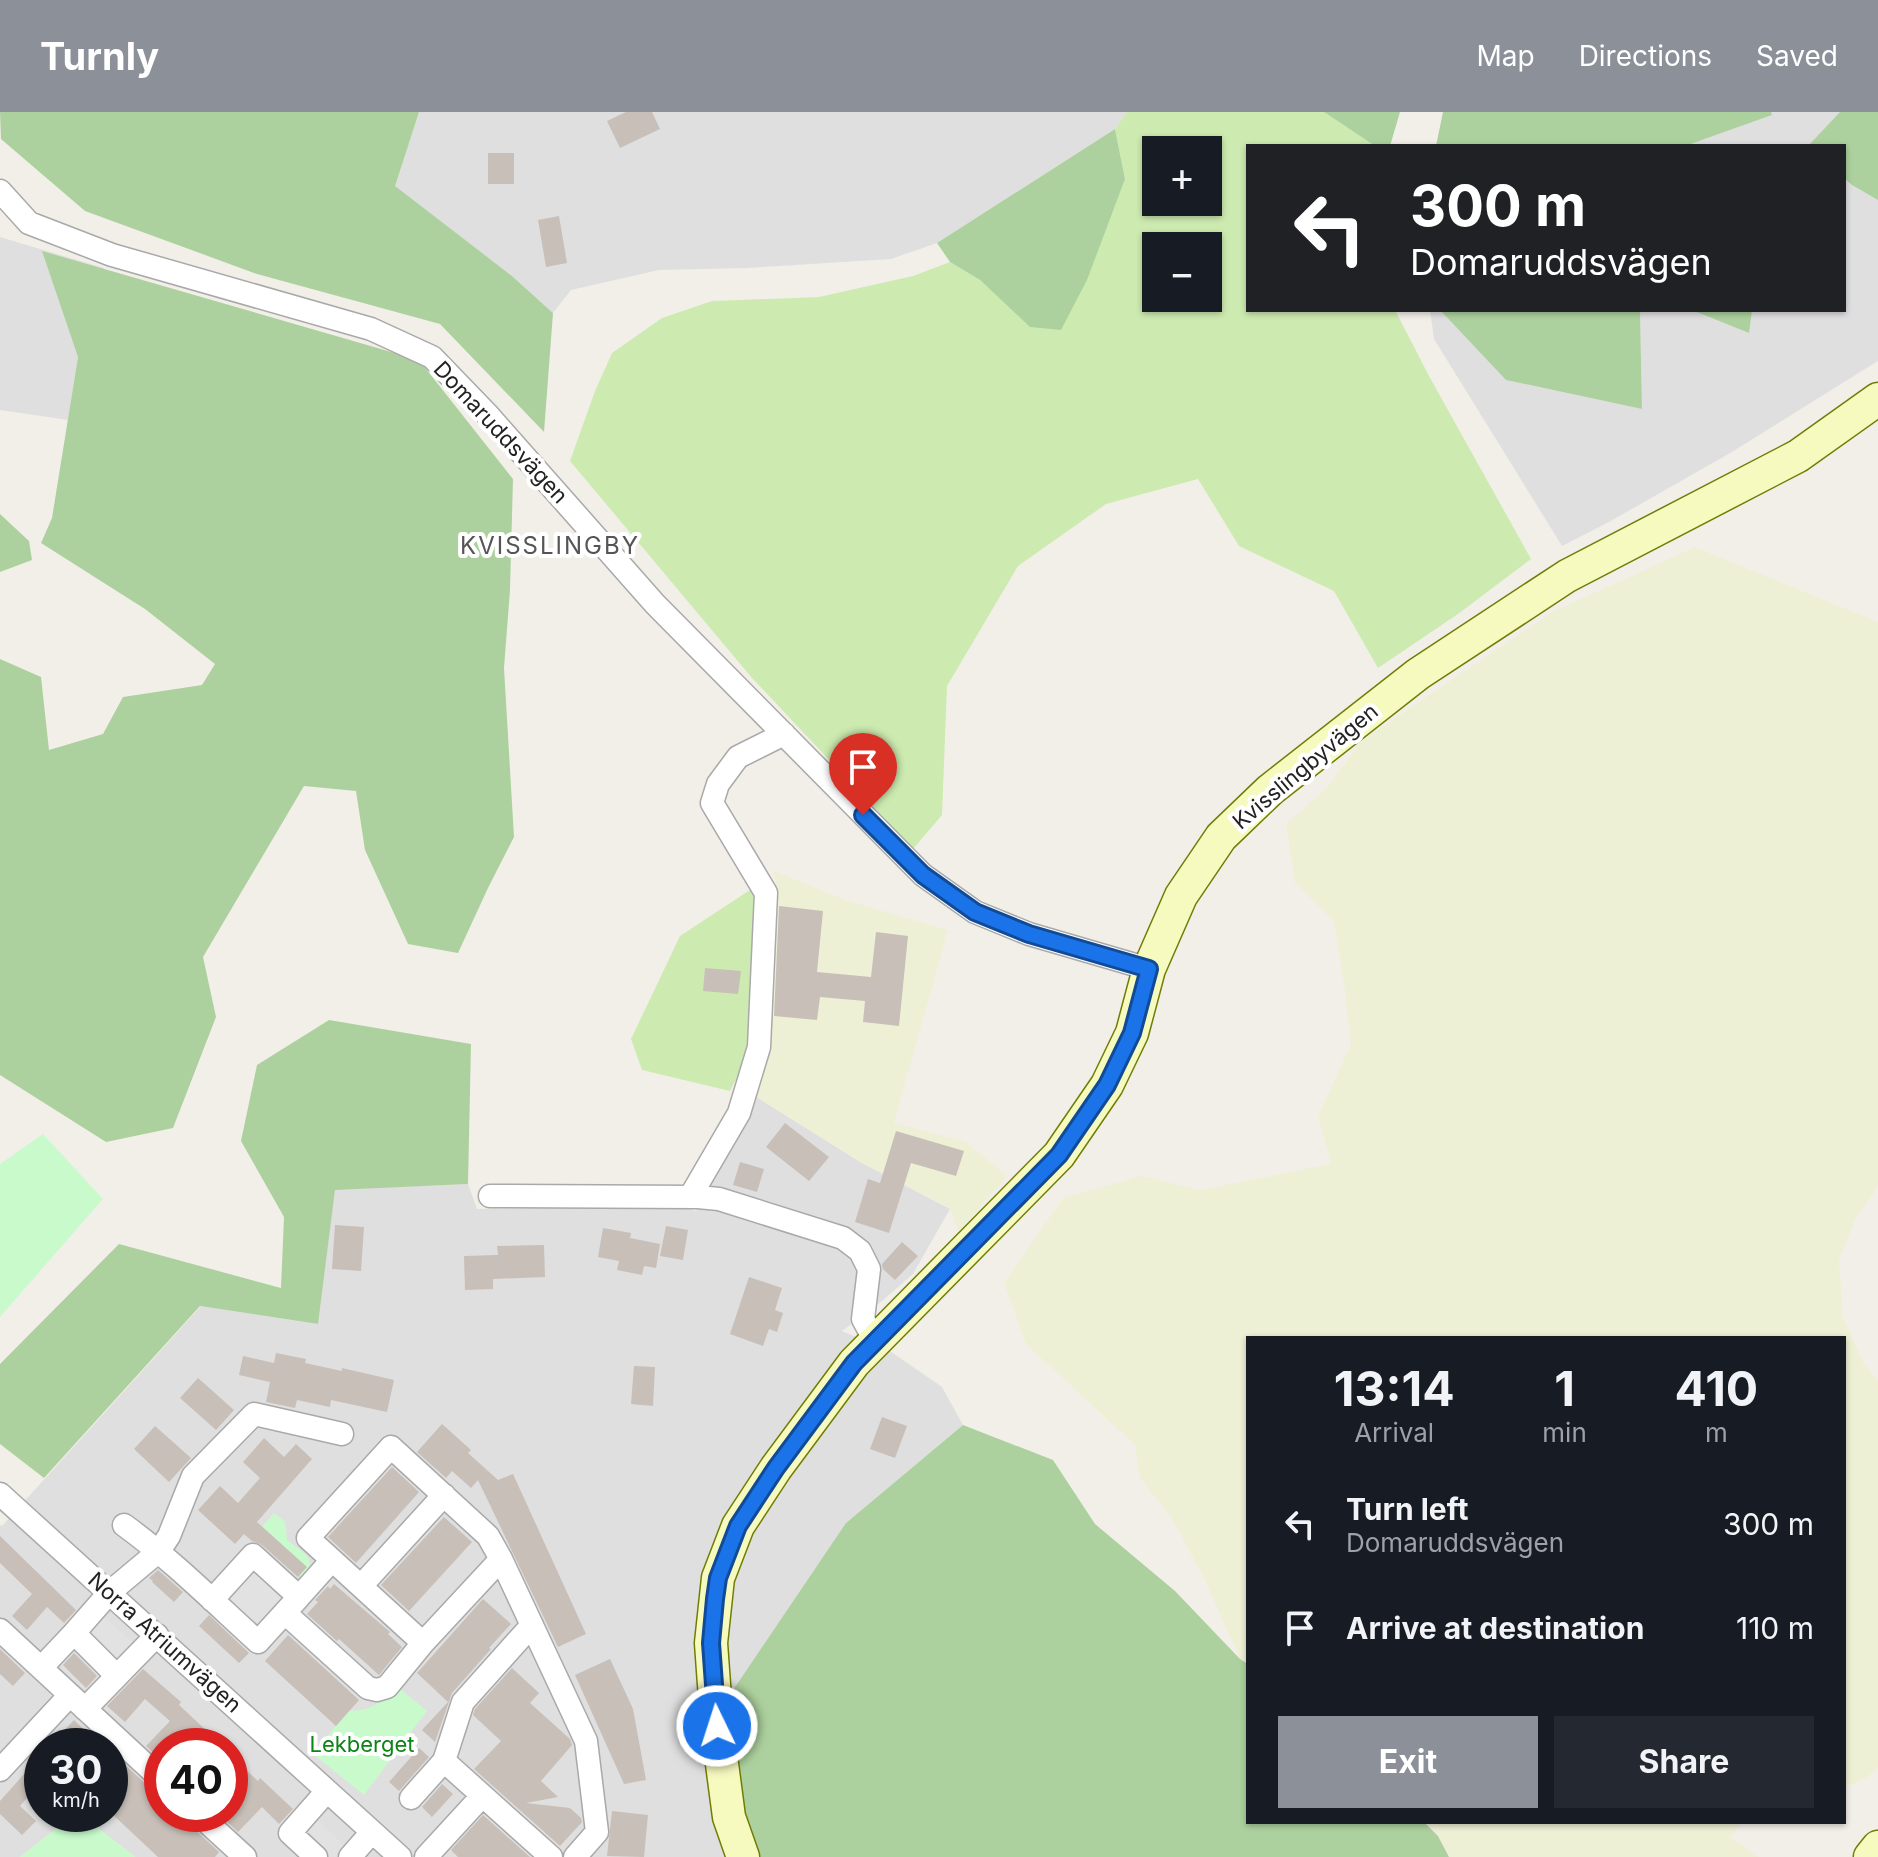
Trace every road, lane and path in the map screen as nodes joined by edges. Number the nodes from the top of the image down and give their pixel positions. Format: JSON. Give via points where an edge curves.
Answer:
{"nodes":[{"id":1,"x":0,"y":191,"type":"edge"},
{"id":2,"x":1878,"y":399,"type":"edge"},
{"id":3,"x":784,"y":734,"type":"junction"},
{"id":4,"x":1149,"y":969,"type":"junction"},
{"id":5,"x":490,"y":1196,"type":"dead end"},
{"id":6,"x":690,"y":1197,"type":"junction"},
{"id":7,"x":875,"y":1341,"type":"junction"},
{"id":8,"x":342,"y":1434,"type":"dead end"},
{"id":9,"x":0,"y":1494,"type":"edge"},
{"id":10,"x":444,"y":1495,"type":"junction"},
{"id":11,"x":124,"y":1525,"type":"dead end"},
{"id":12,"x":159,"y":1551,"type":"junction"},
{"id":13,"x":501,"y":1559,"type":"junction"},
{"id":14,"x":332,"y":1560,"type":"junction"},
{"id":15,"x":361,"y":1586,"type":"junction"},
{"id":16,"x":110,"y":1592,"type":"junction"},
{"id":17,"x":212,"y":1600,"type":"junction"},
{"id":18,"x":292,"y":1605,"type":"junction"},
{"id":19,"x":532,"y":1625,"type":"junction"},
{"id":20,"x":0,"y":1630,"type":"edge"},
{"id":21,"x":74,"y":1633,"type":"junction"},
{"id":22,"x":157,"y":1635,"type":"junction"},
{"id":23,"x":423,"y":1643,"type":"junction"},
{"id":24,"x":41,"y":1668,"type":"junction"},
{"id":25,"x":120,"y":1673,"type":"junction"},
{"id":26,"x":78,"y":1702,"type":"junction"},
{"id":27,"x":444,"y":1761,"type":"junction"},
{"id":28,"x":144,"y":1763,"type":"edge"},
{"id":29,"x":0,"y":1770,"type":"edge"},
{"id":30,"x":327,"y":1791,"type":"junction"},
{"id":31,"x":482,"y":1796,"type":"junction"},
{"id":32,"x":411,"y":1798,"type":"dead end"},
{"id":33,"x":218,"y":1832,"type":"edge"},
{"id":34,"x":372,"y":1832,"type":"junction"},
{"id":35,"x":1878,"y":1847,"type":"edge"},
{"id":36,"x":245,"y":1857,"type":"edge"},
{"id":37,"x":316,"y":1857,"type":"edge"},
{"id":38,"x":350,"y":1857,"type":"edge"},
{"id":39,"x":400,"y":1857,"type":"edge"},
{"id":40,"x":426,"y":1857,"type":"edge"},
{"id":41,"x":551,"y":1857,"type":"edge"},
{"id":42,"x":575,"y":1857,"type":"edge"},
{"id":43,"x":743,"y":1857,"type":"edge"},
{"id":44,"x":1870,"y":1857,"type":"edge"}],
"edges":[{"from":1,"to":3,"type":"street","name":"Domaruddsvägen","via":[[29,223],[112,255],[371,329],[432,357],[655,604]]},
{"from":2,"to":4,"type":"street","name":"Kvisslingbyvägen","via":[[1798,456],[1567,576],[1418,674],[1270,790],[1221,837],[1181,896]]},
{"from":3,"to":4,"type":"street","name":"Domaruddsvägen","via":[[923,875],[975,912],[1029,934]]},
{"from":3,"to":6,"type":"street","via":[[738,757],[718,784],[712,803],[766,893],[759,1047],[739,1113]]},
{"from":4,"to":7,"type":"street","name":"Kvisslingbyvägen","via":[[1132,1033],[1107,1085],[1059,1155]]},
{"from":5,"to":6,"type":"street"},
{"from":6,"to":7,"type":"street","via":[[719,1199],[843,1238],[860,1251],[869,1269],[863,1319]]},
{"from":7,"to":43,"type":"street","name":"Kvisslingbyvägen","via":[[776,1468],[738,1526],[718,1578],[711,1643],[717,1726],[729,1817]]},
{"from":8,"to":12,"type":"street","via":[[254,1414],[193,1476]]},
{"from":9,"to":16,"type":"street","name":"Norra Atriumvägen"},
{"from":10,"to":13,"type":"street","via":[[488,1536]]},
{"from":10,"to":14,"type":"street","via":[[391,1447],[308,1538]]},
{"from":10,"to":15,"type":"street"},
{"from":11,"to":12,"type":"street"},
{"from":12,"to":16,"type":"street"},
{"from":12,"to":17,"type":"street"},
{"from":13,"to":19,"type":"street"},
{"from":13,"to":23,"type":"street"},
{"from":14,"to":15,"type":"street"},
{"from":14,"to":18,"type":"street"},
{"from":15,"to":23,"type":"street"},
{"from":16,"to":21,"type":"street"},
{"from":16,"to":22,"type":"street","name":"Norra Atriumvägen"},
{"from":17,"to":18,"type":"street","via":[[258,1642]]},
{"from":17,"to":18,"type":"street","via":[[253,1555]]},
{"from":18,"to":23,"type":"street","via":[[368,1688],[387,1687]]},
{"from":19,"to":27,"type":"street","via":[[463,1702]]},
{"from":19,"to":42,"type":"street","via":[[586,1741],[597,1832]]},
{"from":20,"to":24,"type":"street"},
{"from":21,"to":24,"type":"street"},
{"from":21,"to":25,"type":"street","via":[[117,1676]]},
{"from":22,"to":25,"type":"street"},
{"from":22,"to":30,"type":"street","name":"Norra Atriumvägen"},
{"from":24,"to":26,"type":"street"},
{"from":25,"to":26,"type":"street"},
{"from":26,"to":28,"type":"street"},
{"from":26,"to":29,"type":"street"},
{"from":27,"to":31,"type":"street"},
{"from":27,"to":32,"type":"street"},
{"from":30,"to":34,"type":"street","name":"Norra Atriumvägen"},
{"from":30,"to":37,"type":"street","via":[[290,1833]]},
{"from":31,"to":40,"type":"street"},
{"from":31,"to":41,"type":"street"},
{"from":33,"to":36,"type":"street"},
{"from":34,"to":38,"type":"street"},
{"from":34,"to":39,"type":"street","name":"Norra Atriumvägen"},
{"from":35,"to":44,"type":"street"}]}
